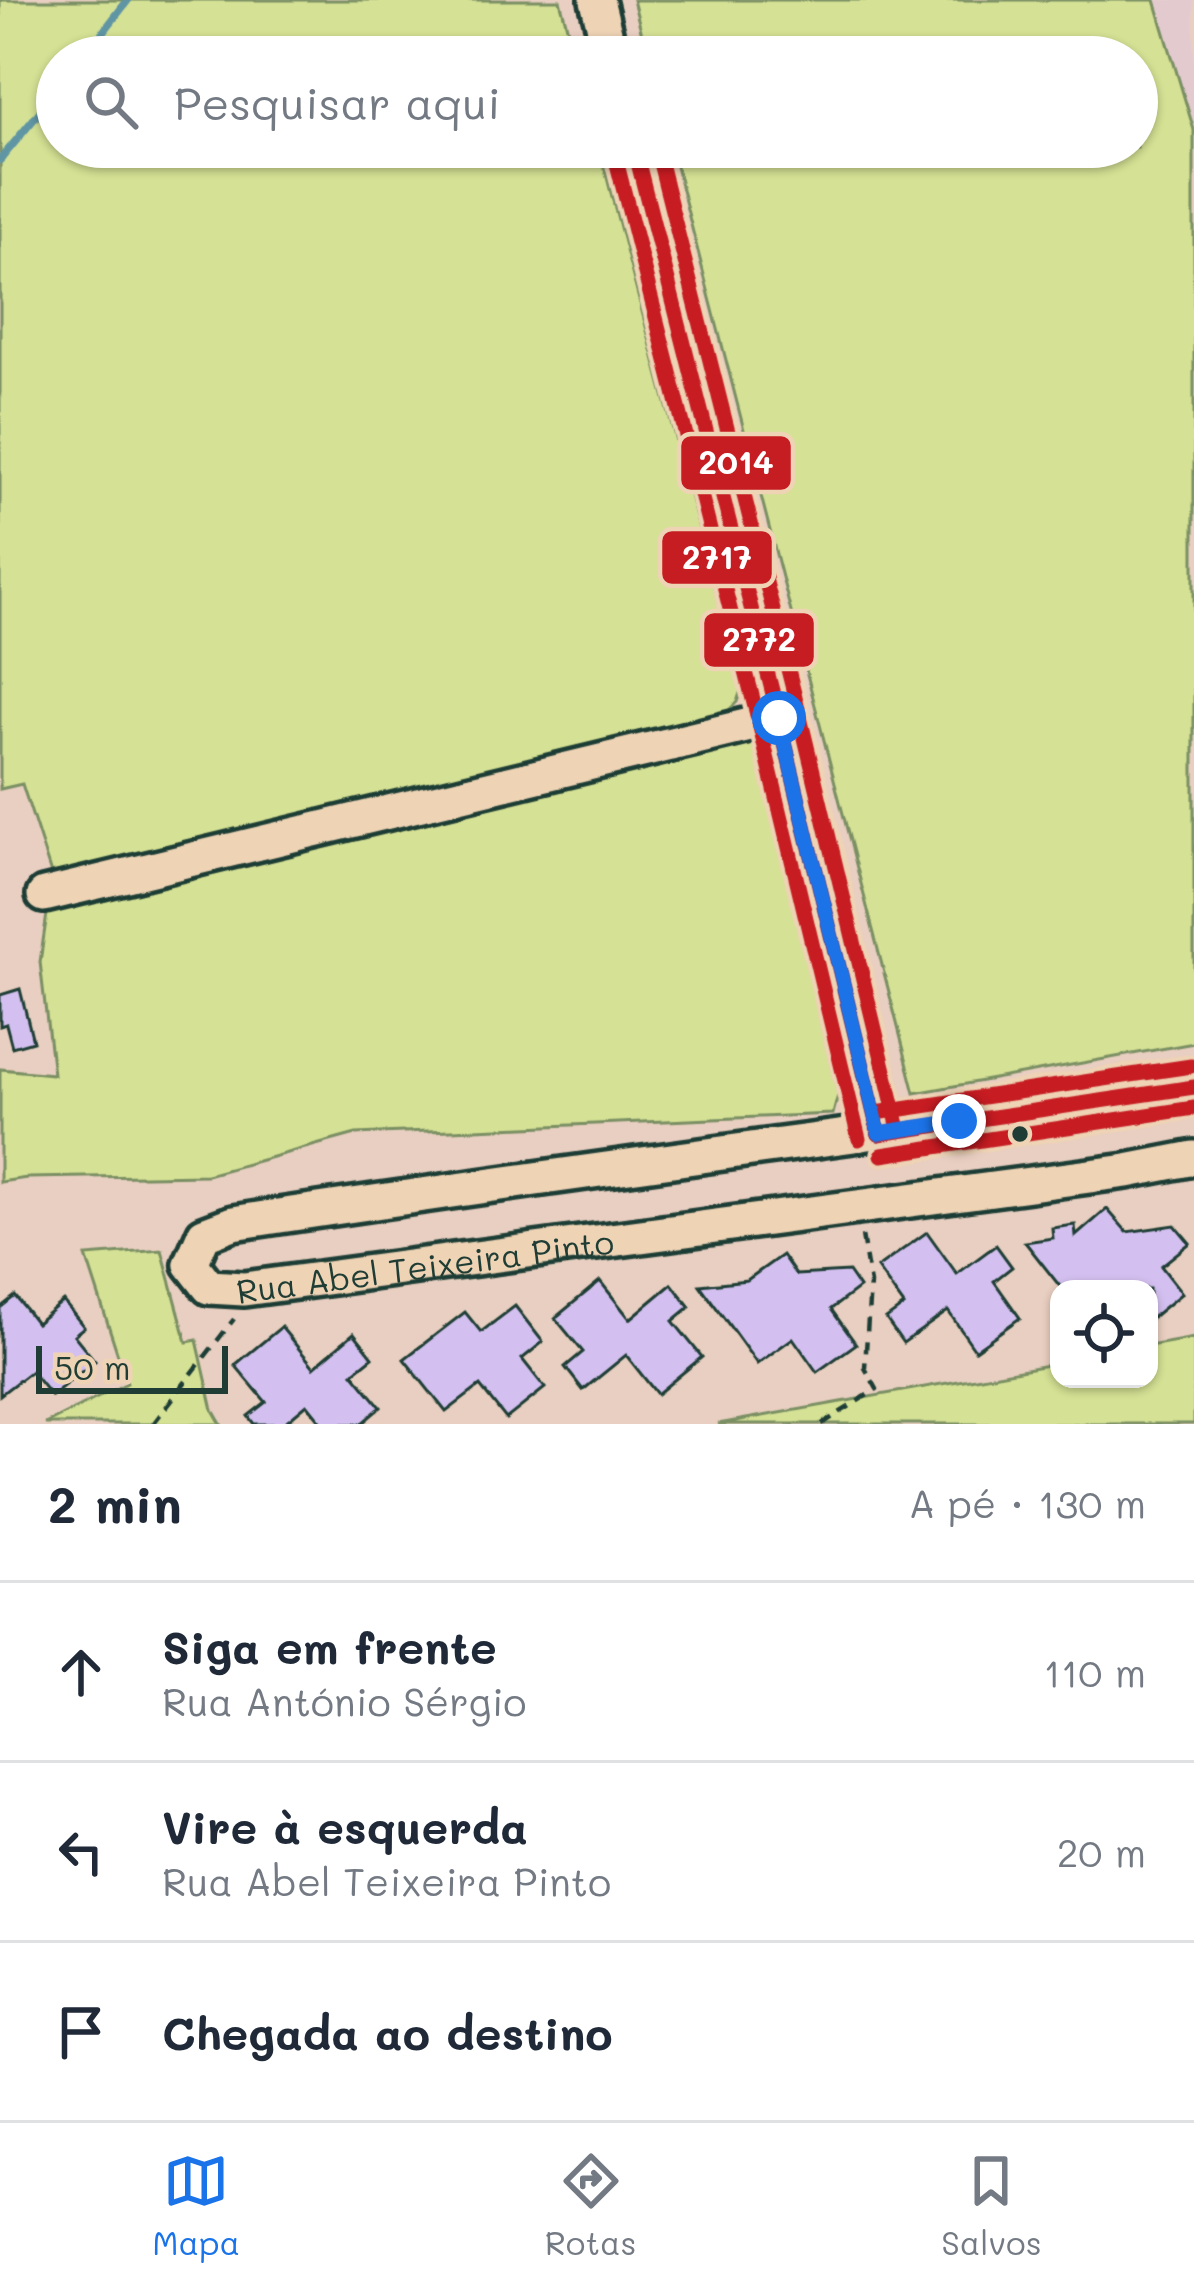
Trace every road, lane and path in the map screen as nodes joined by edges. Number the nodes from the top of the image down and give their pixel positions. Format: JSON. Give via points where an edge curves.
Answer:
{"nodes":[{"id":1,"x":597,"y":0,"type":"edge"},
{"id":2,"x":606,"y":36,"type":"edge"},
{"id":3,"x":639,"y":168,"type":"edge"},
{"id":4,"x":779,"y":718,"type":"junction"},
{"id":5,"x":44,"y":895,"type":"dead end"},
{"id":6,"x":1194,"y":1087,"type":"edge"},
{"id":7,"x":879,"y":1133,"type":"junction"},
{"id":8,"x":1194,"y":1158,"type":"edge"},
{"id":9,"x":857,"y":1207,"type":"junction"},
{"id":10,"x":252,"y":1288,"type":"junction"},
{"id":11,"x":153,"y":1424,"type":"edge"},
{"id":12,"x":822,"y":1424,"type":"edge"}],
"edges":[{"from":1,"to":2,"type":"street"},
{"from":3,"to":4,"type":"street"},
{"from":4,"to":5,"type":"street"},
{"from":4,"to":7,"type":"street"},
{"from":6,"to":7,"type":"street","name":"Rua Abel Teixeira Pinto"},
{"from":7,"to":10,"type":"street","name":"Rua Abel Teixeira Pinto","via":[[545,1175],[204,1234],[191,1264],[209,1287]]},
{"from":8,"to":9,"type":"street","name":"Rua Abel Teixeira Pinto"},
{"from":9,"to":10,"type":"street","name":"Rua Abel Teixeira Pinto"},
{"from":9,"to":12,"type":"path","via":[[870,1284],[866,1368],[877,1389]]},
{"from":10,"to":11,"type":"path"}]}
